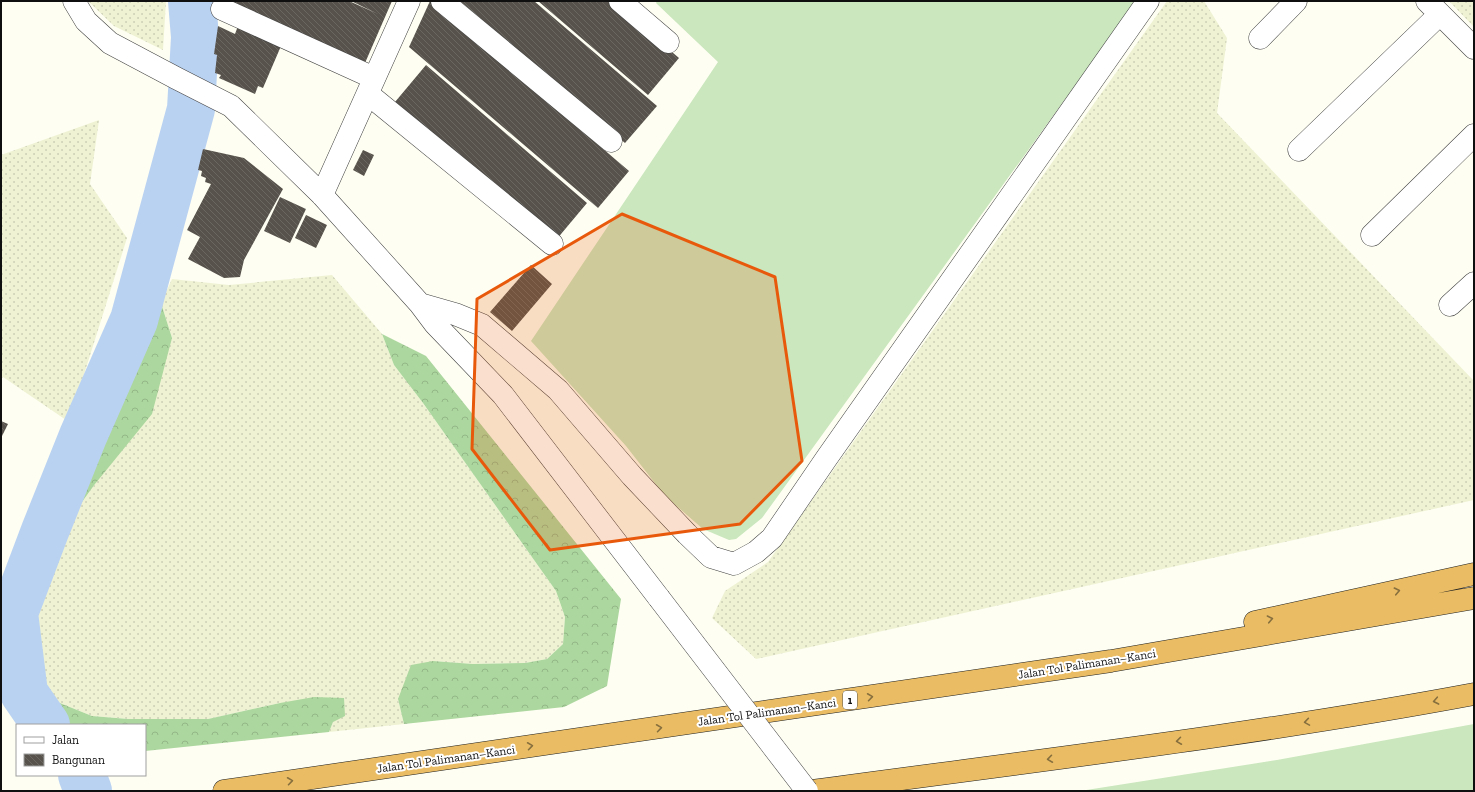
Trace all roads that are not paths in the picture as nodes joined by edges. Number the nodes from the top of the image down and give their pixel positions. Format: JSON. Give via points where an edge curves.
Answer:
{"nodes":[{"id":1,"x":74,"y":1,"type":"edge"},
{"id":2,"x":409,"y":1,"type":"edge"},
{"id":3,"x":442,"y":1,"type":"edge"},
{"id":4,"x":620,"y":1,"type":"edge"},
{"id":5,"x":1148,"y":1,"type":"edge"},
{"id":6,"x":1296,"y":1,"type":"edge"},
{"id":7,"x":222,"y":8,"type":"dead end"},
{"id":8,"x":1434,"y":8,"type":"edge"},
{"id":9,"x":1260,"y":38,"type":"dead end"},
{"id":10,"x":668,"y":42,"type":"dead end"},
{"id":11,"x":1474,"y":48,"type":"edge"},
{"id":12,"x":371,"y":86,"type":"junction"},
{"id":13,"x":1474,"y":135,"type":"edge"},
{"id":14,"x":611,"y":141,"type":"dead end"},
{"id":15,"x":1299,"y":150,"type":"dead end"},
{"id":16,"x":322,"y":195,"type":"junction"},
{"id":17,"x":1372,"y":235,"type":"dead end"},
{"id":18,"x":552,"y":244,"type":"dead end"},
{"id":19,"x":1474,"y":282,"type":"edge"},
{"id":20,"x":420,"y":304,"type":"junction"},
{"id":21,"x":1450,"y":305,"type":"dead end"},
{"id":22,"x":1474,"y":574,"type":"edge"},
{"id":23,"x":1474,"y":598,"type":"edge"},
{"id":24,"x":1111,"y":661,"type":"junction"},
{"id":25,"x":1474,"y":694,"type":"edge"},
{"id":26,"x":224,"y":791,"type":"edge"},
{"id":27,"x":807,"y":791,"type":"edge"},
{"id":28,"x":812,"y":791,"type":"edge"}],
"edges":[{"from":1,"to":16,"type":"street","via":[[86,22],[110,43],[231,106]]},
{"from":2,"to":12,"type":"street"},
{"from":3,"to":14,"type":"street"},
{"from":4,"to":10,"type":"street"},
{"from":5,"to":20,"type":"street","via":[[772,538],[756,552],[734,564],[707,553],[632,476],[558,390],[482,325]]},
{"from":6,"to":9,"type":"street"},
{"from":7,"to":12,"type":"street"},
{"from":8,"to":11,"type":"street"},
{"from":8,"to":15,"type":"street"},
{"from":12,"to":16,"type":"street"},
{"from":12,"to":18,"type":"street"},
{"from":13,"to":17,"type":"street"},
{"from":16,"to":20,"type":"street"},
{"from":19,"to":21,"type":"street"},
{"from":20,"to":27,"type":"street","bridge":true,"via":[[435,324],[504,395]]},
{"from":24,"to":22,"type":"highway","one_way":true,"via":[[1180,639]]},
{"from":23,"to":24,"type":"highway","name":"Jalan Tol Palimanan–Kanci","number":"1"},
{"from":26,"to":24,"type":"highway","name":"Jalan Tol Palimanan–Kanci","number":"1","one_way":true},
{"from":25,"to":28,"type":"highway","one_way":true,"via":[[1260,730]]}]}
